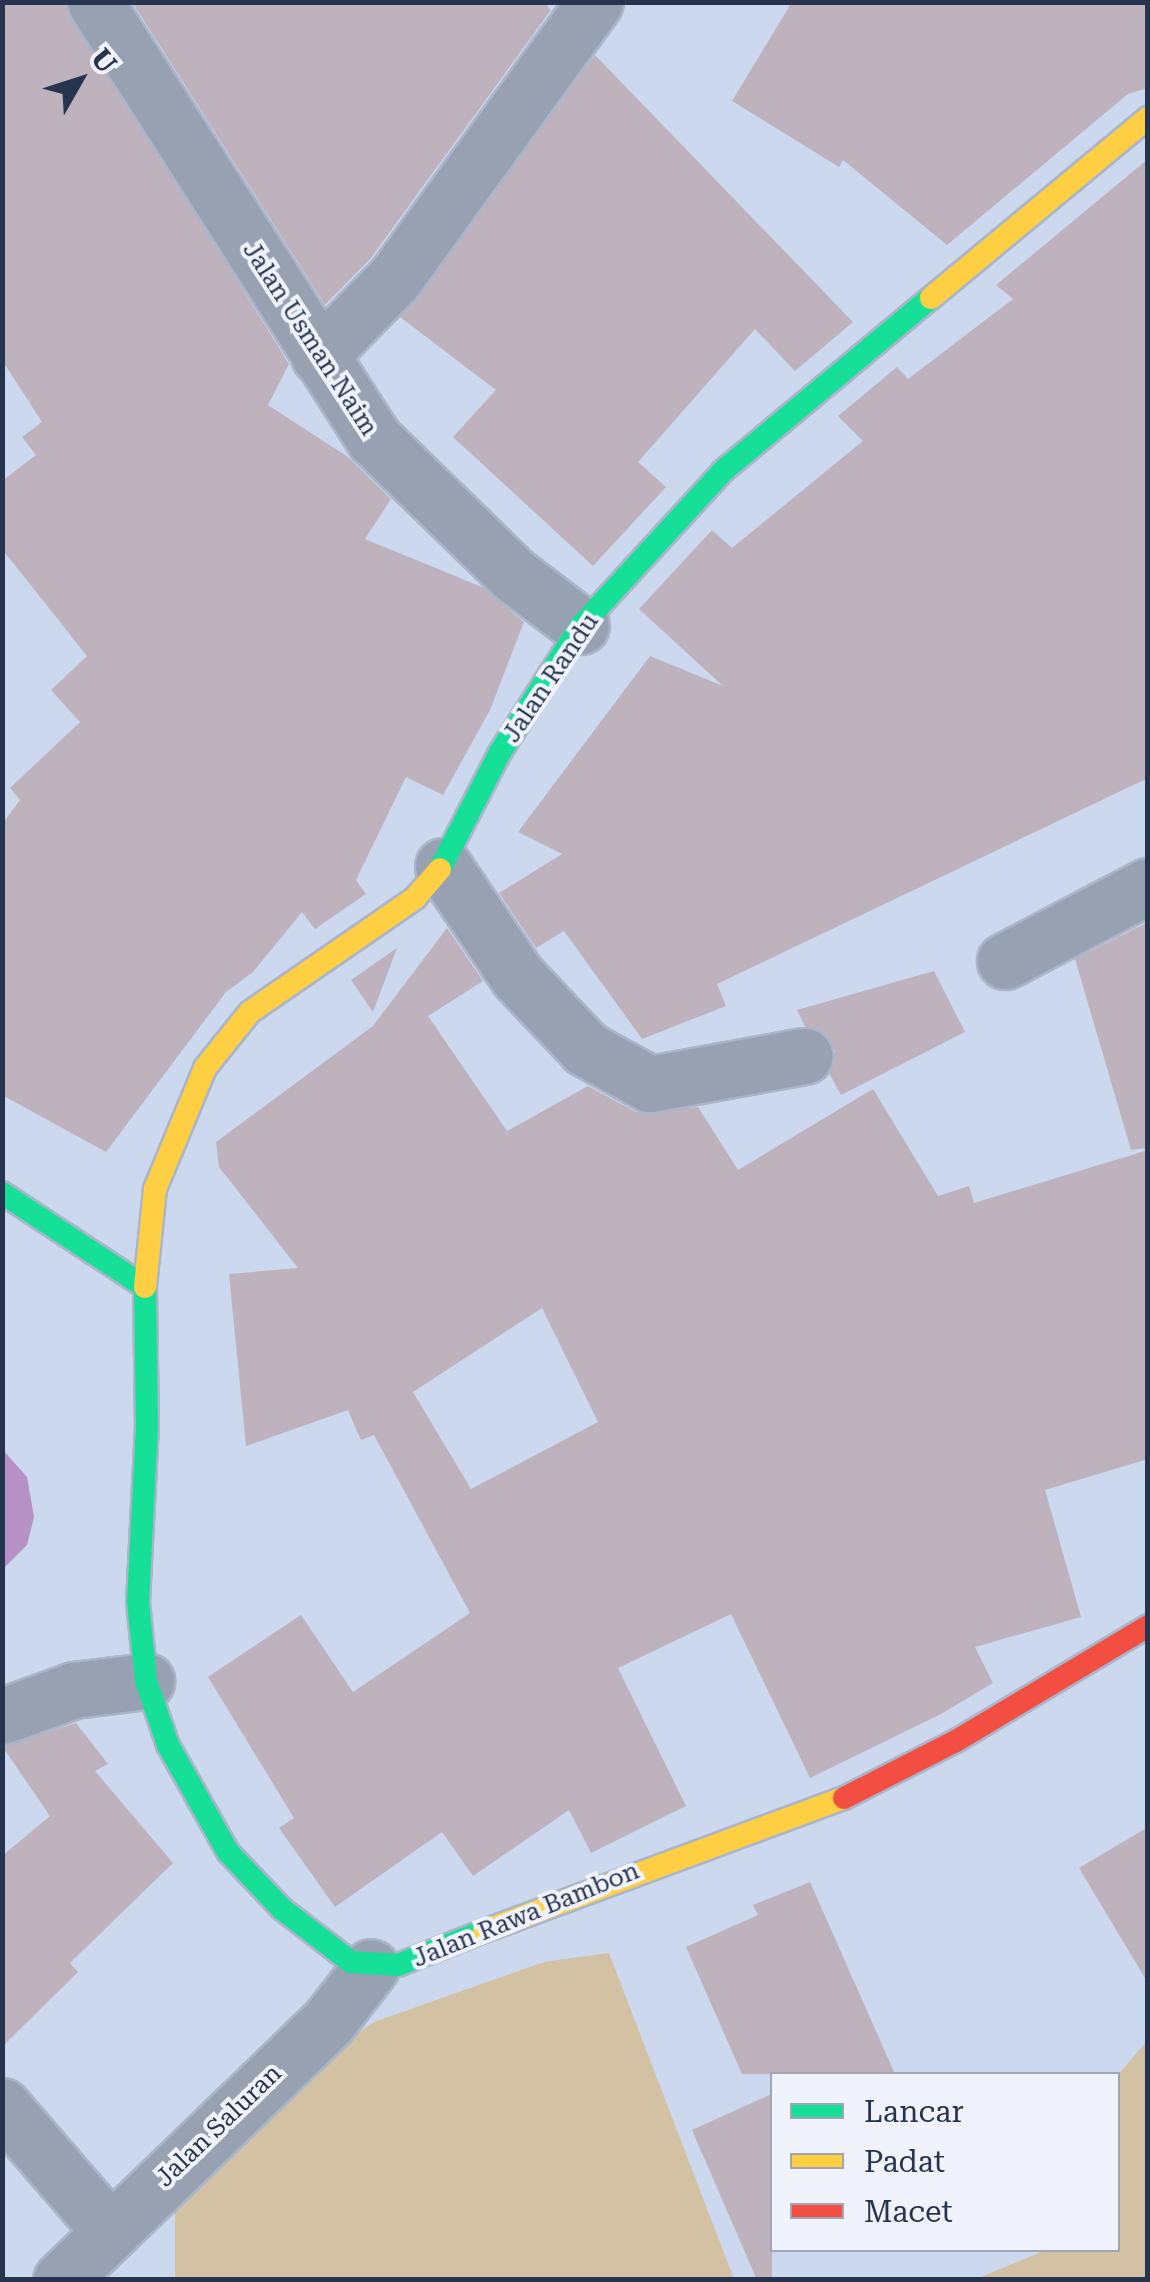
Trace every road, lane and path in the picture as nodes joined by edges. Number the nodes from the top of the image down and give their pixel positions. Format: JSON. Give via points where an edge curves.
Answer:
{"nodes":[{"id":1,"x":96,"y":2,"type":"edge"},
{"id":2,"x":594,"y":2,"type":"edge"},
{"id":3,"x":1148,"y":118,"type":"edge"},
{"id":4,"x":319,"y":356,"type":"junction"},
{"id":5,"x":582,"y":626,"type":"junction"},
{"id":6,"x":442,"y":866,"type":"junction"},
{"id":7,"x":1148,"y":886,"type":"edge"},
{"id":8,"x":1005,"y":961,"type":"dead end"},
{"id":9,"x":804,"y":1056,"type":"dead end"},
{"id":10,"x":2,"y":1193,"type":"edge"},
{"id":11,"x":145,"y":1287,"type":"junction"},
{"id":12,"x":1148,"y":1626,"type":"edge"},
{"id":13,"x":146,"y":1681,"type":"junction"},
{"id":14,"x":2,"y":1716,"type":"edge"},
{"id":15,"x":371,"y":1967,"type":"junction"},
{"id":16,"x":2,"y":2106,"type":"edge"},
{"id":17,"x":110,"y":2231,"type":"junction"},
{"id":18,"x":61,"y":2280,"type":"edge"}],
"edges":[{"from":1,"to":4,"type":"street","name":"Jalan Usman Naim"},
{"from":2,"to":4,"type":"street","via":[[395,278]]},
{"from":3,"to":5,"type":"street","name":"Jalan Randu","via":[[723,471]]},
{"from":4,"to":5,"type":"street","name":"Jalan Usman Naim","via":[[374,439],[514,574]]},
{"from":5,"to":6,"type":"street","name":"Jalan Randu","via":[[499,754]]},
{"from":6,"to":9,"type":"street","via":[[518,977],[586,1049],[650,1084]]},
{"from":6,"to":11,"type":"street","name":"Jalan Randu","via":[[415,898],[250,1012],[206,1068],[155,1188]]},
{"from":7,"to":8,"type":"street"},
{"from":10,"to":11,"type":"street"},
{"from":11,"to":13,"type":"street","via":[[148,1425],[138,1602]]},
{"from":12,"to":15,"type":"street","name":"Jalan Rawa Bambon","via":[[837,1802],[678,1855],[398,1966]]},
{"from":13,"to":14,"type":"street","via":[[74,1690]]},
{"from":13,"to":15,"type":"street","via":[[168,1745],[228,1852],[315,1936],[351,1962]]},
{"from":15,"to":17,"type":"street","name":"Jalan Saluran","via":[[330,2021]]},
{"from":16,"to":17,"type":"street"},
{"from":17,"to":18,"type":"street","name":"Jalan Saluran"}]}
